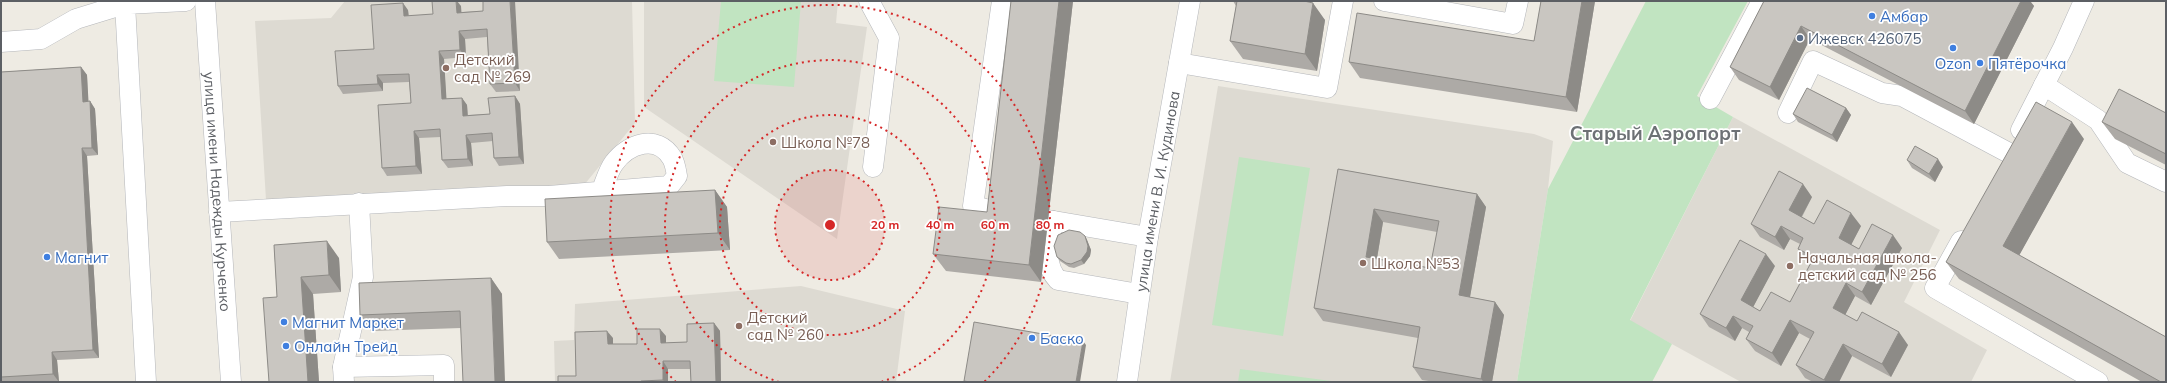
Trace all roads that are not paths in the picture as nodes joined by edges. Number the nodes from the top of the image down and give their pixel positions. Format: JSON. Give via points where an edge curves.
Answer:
{"nodes":[{"id":1,"x":186,"y":1,"type":"edge"},
{"id":2,"x":205,"y":1,"type":"edge"},
{"id":3,"x":869,"y":1,"type":"edge"},
{"id":4,"x":1002,"y":1,"type":"edge"},
{"id":5,"x":1190,"y":1,"type":"edge"},
{"id":6,"x":1343,"y":1,"type":"edge"},
{"id":7,"x":1384,"y":1,"type":"edge"},
{"id":8,"x":1518,"y":1,"type":"edge"},
{"id":9,"x":1762,"y":1,"type":"edge"},
{"id":10,"x":2084,"y":1,"type":"edge"},
{"id":11,"x":125,"y":4,"type":"junction"},
{"id":12,"x":1,"y":42,"type":"edge"},
{"id":13,"x":1179,"y":63,"type":"junction"},
{"id":14,"x":2044,"y":85,"type":"junction"},
{"id":15,"x":1710,"y":98,"type":"dead end"},
{"id":16,"x":1788,"y":114,"type":"dead end"},
{"id":17,"x":873,"y":167,"type":"dead end"},
{"id":18,"x":2166,"y":182,"type":"edge"},
{"id":19,"x":601,"y":192,"type":"dead end"},
{"id":20,"x":359,"y":203,"type":"junction"},
{"id":21,"x":220,"y":212,"type":"junction"},
{"id":22,"x":1001,"y":213,"type":"edge"},
{"id":23,"x":1969,"y":227,"type":"edge"},
{"id":24,"x":1148,"y":237,"type":"junction"},
{"id":25,"x":1139,"y":294,"type":"junction"},
{"id":26,"x":343,"y":375,"type":"edge"},
{"id":27,"x":146,"y":382,"type":"edge"},
{"id":28,"x":231,"y":382,"type":"edge"},
{"id":29,"x":444,"y":382,"type":"edge"},
{"id":30,"x":1127,"y":382,"type":"edge"},
{"id":31,"x":2098,"y":382,"type":"edge"}],
"edges":[{"from":1,"to":11,"type":"street"},
{"from":2,"to":21,"type":"street","name":"улица имени Надежды Курченко"},
{"from":3,"to":17,"type":"street","via":[[889,38]]},
{"from":4,"to":22,"type":"street","via":[[973,206]]},
{"from":5,"to":13,"type":"street","name":"улица имени В. И. Кудинова"},
{"from":6,"to":13,"type":"street","via":[[1328,88]]},
{"from":7,"to":8,"type":"street","via":[[1513,24]]},
{"from":9,"to":15,"type":"street"},
{"from":10,"to":14,"type":"street"},
{"from":11,"to":12,"type":"street","via":[[76,19],[41,39]]},
{"from":11,"to":27,"type":"street"},
{"from":13,"to":24,"type":"street","name":"улица имени В. И. Кудинова"},
{"from":14,"to":16,"type":"street","via":[[2006,159],[1902,96],[1882,93],[1813,61]]},
{"from":14,"to":18,"type":"street","via":[[2098,120],[2127,163]]},
{"from":19,"to":20,"type":"street"},
{"from":20,"to":21,"type":"street"},
{"from":20,"to":26,"type":"street","via":[[363,277]]},
{"from":21,"to":28,"type":"street","name":"улица имени Надежды Курченко"},
{"from":23,"to":31,"type":"street","via":[[1935,288]]},
{"from":24,"to":25,"type":"street","name":"улица имени В. И. Кудинова"},
{"from":24,"to":25,"type":"street","via":[[1051,220],[1047,261],[1051,273],[1058,280]]},
{"from":25,"to":30,"type":"street","name":"улица имени В. И. Кудинова"},
{"from":26,"to":29,"type":"street","via":[[444,365]]}]}
